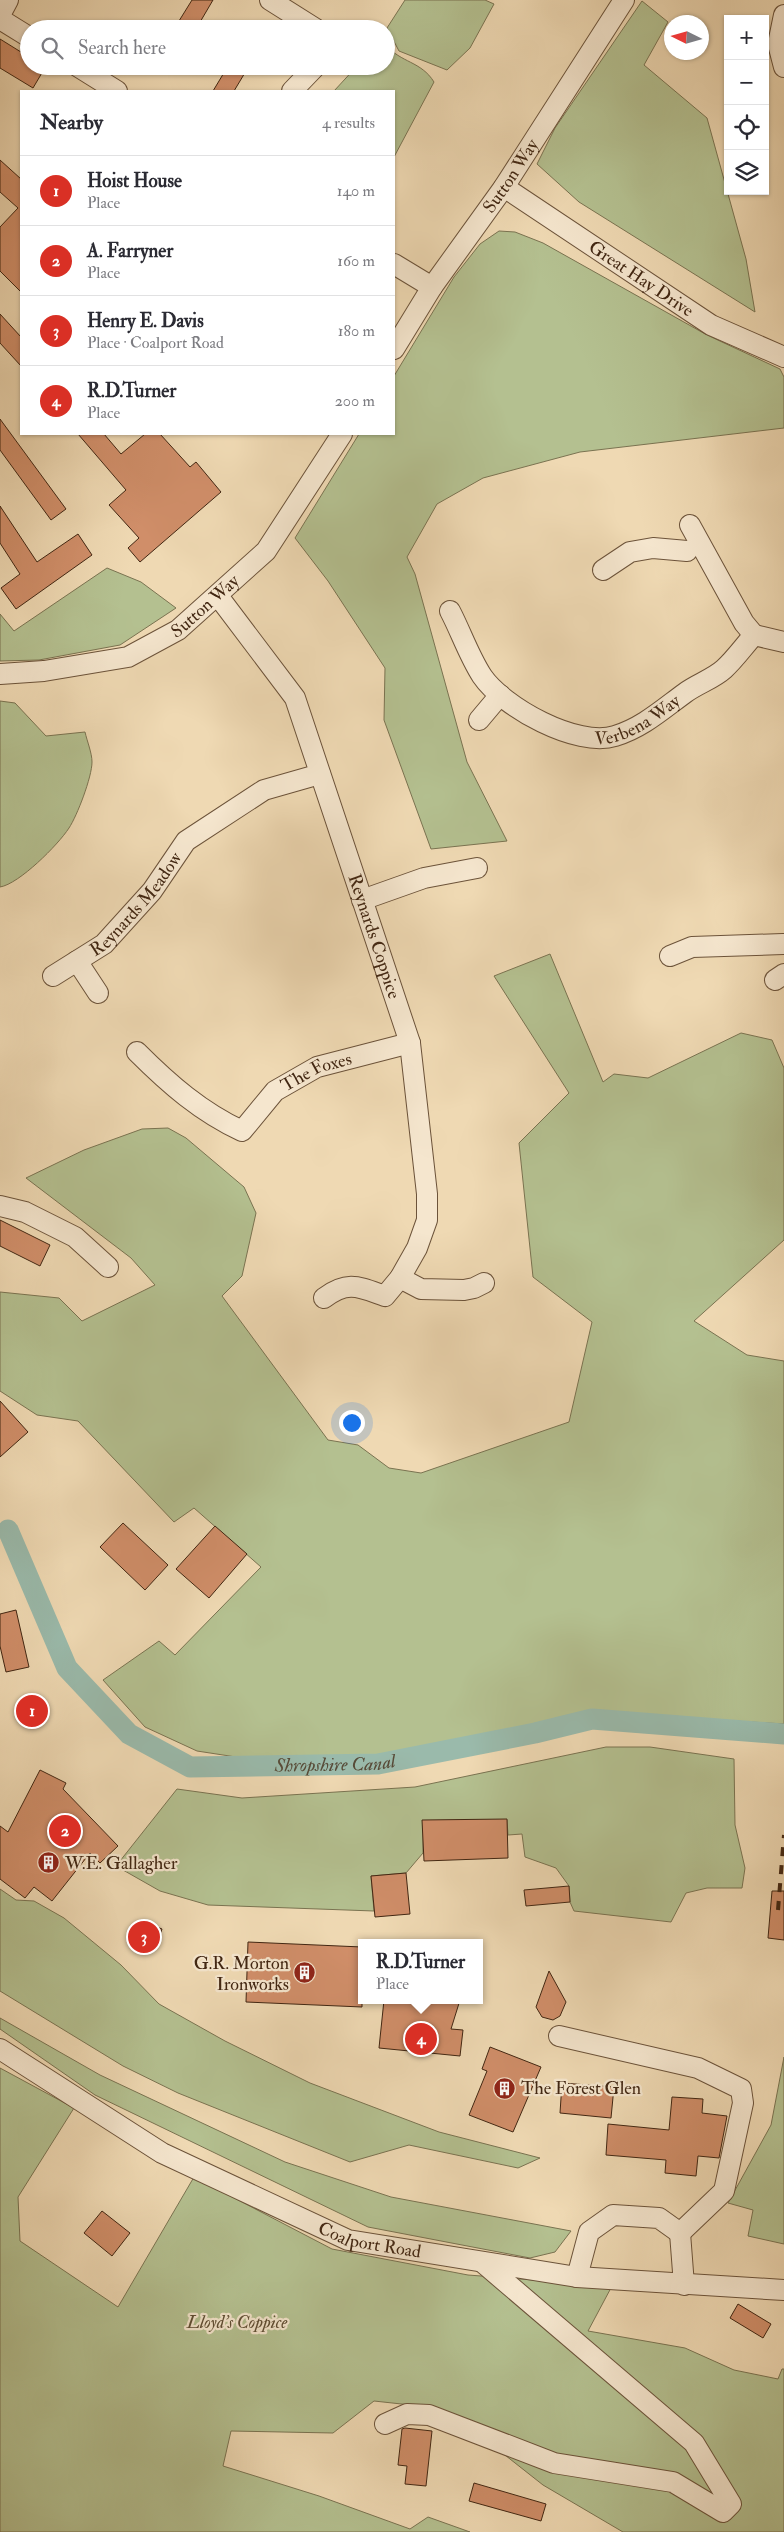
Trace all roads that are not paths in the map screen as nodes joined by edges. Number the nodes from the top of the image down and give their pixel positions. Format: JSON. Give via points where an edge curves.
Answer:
{"nodes":[{"id":1,"x":8,"y":0,"type":"edge"},
{"id":2,"x":270,"y":0,"type":"edge"},
{"id":3,"x":624,"y":0,"type":"edge"},
{"id":4,"x":0,"y":15,"type":"edge"},
{"id":5,"x":784,"y":15,"type":"edge"},
{"id":6,"x":0,"y":19,"type":"edge"},
{"id":7,"x":302,"y":20,"type":"edge"},
{"id":8,"x":20,"y":31,"type":"edge"},
{"id":9,"x":784,"y":67,"type":"edge"},
{"id":10,"x":91,"y":75,"type":"edge"},
{"id":11,"x":307,"y":75,"type":"edge"},
{"id":12,"x":113,"y":90,"type":"edge"},
{"id":13,"x":293,"y":90,"type":"edge"},
{"id":14,"x":504,"y":188,"type":"junction"},
{"id":15,"x":395,"y":265,"type":"edge"},
{"id":16,"x":432,"y":287,"type":"junction"},
{"id":17,"x":395,"y":347,"type":"edge"},
{"id":18,"x":784,"y":358,"type":"edge"},
{"id":19,"x":341,"y":435,"type":"edge"},
{"id":20,"x":690,"y":525,"type":"dead end"},
{"id":21,"x":688,"y":551,"type":"junction"},
{"id":22,"x":603,"y":570,"type":"dead end"},
{"id":23,"x":218,"y":596,"type":"junction"},
{"id":24,"x":450,"y":611,"type":"dead end"},
{"id":25,"x":754,"y":634,"type":"junction"},
{"id":26,"x":784,"y":642,"type":"edge"},
{"id":27,"x":0,"y":674,"type":"edge"},
{"id":28,"x":500,"y":695,"type":"junction"},
{"id":29,"x":479,"y":720,"type":"dead end"},
{"id":30,"x":320,"y":774,"type":"junction"},
{"id":31,"x":477,"y":868,"type":"dead end"},
{"id":32,"x":362,"y":900,"type":"junction"},
{"id":33,"x":781,"y":942,"type":"edge"},
{"id":34,"x":670,"y":956,"type":"dead end"},
{"id":35,"x":77,"y":961,"type":"junction"},
{"id":36,"x":53,"y":976,"type":"dead end"},
{"id":37,"x":98,"y":993,"type":"dead end"},
{"id":38,"x":410,"y":1043,"type":"junction"},
{"id":39,"x":137,"y":1052,"type":"dead end"},
{"id":40,"x":0,"y":1206,"type":"edge"},
{"id":41,"x":108,"y":1266,"type":"dead end"},
{"id":42,"x":400,"y":1278,"type":"junction"},
{"id":43,"x":484,"y":1283,"type":"dead end"},
{"id":44,"x":324,"y":1298,"type":"dead end"},
{"id":45,"x":559,"y":2036,"type":"dead end"},
{"id":46,"x":0,"y":2049,"type":"edge"},
{"id":47,"x":680,"y":2233,"type":"junction"},
{"id":48,"x":482,"y":2262,"type":"junction"},
{"id":49,"x":577,"y":2277,"type":"junction"},
{"id":50,"x":684,"y":2285,"type":"junction"},
{"id":51,"x":784,"y":2290,"type":"edge"},
{"id":52,"x":385,"y":2424,"type":"dead end"}],
"edges":[{"from":1,"to":4,"type":"street"},
{"from":2,"to":7,"type":"street"},
{"from":3,"to":14,"type":"street","name":"Sutton Way"},
{"from":5,"to":9,"type":"street","via":[[778,44]]},
{"from":6,"to":8,"type":"street"},
{"from":10,"to":12,"type":"street"},
{"from":11,"to":13,"type":"street"},
{"from":14,"to":16,"type":"street","name":"Sutton Way"},
{"from":14,"to":18,"type":"street","name":"Great Hay Drive","via":[[711,325]]},
{"from":15,"to":16,"type":"street"},
{"from":16,"to":17,"type":"street","name":"Sutton Way"},
{"from":19,"to":23,"type":"street","name":"Sutton Way","via":[[266,551]]},
{"from":20,"to":21,"type":"street"},
{"from":21,"to":22,"type":"street","via":[[653,548],[630,552]]},
{"from":21,"to":25,"type":"street"},
{"from":23,"to":27,"type":"street","name":"Sutton Way","via":[[178,630],[128,657],[44,671]]},
{"from":23,"to":30,"type":"street","name":"Reynards Coppice","via":[[295,698]]},
{"from":24,"to":28,"type":"street","name":"Verbena Way","via":[[483,676]]},
{"from":25,"to":26,"type":"street"},
{"from":25,"to":28,"type":"street","name":"Verbena Way","via":[[723,670],[663,711],[613,737],[569,733],[521,710]]},
{"from":28,"to":29,"type":"street"},
{"from":30,"to":32,"type":"street","name":"Reynards Coppice"},
{"from":30,"to":35,"type":"street","name":"Reynards Meadow","via":[[264,790],[186,841],[152,891],[104,944]]},
{"from":31,"to":32,"type":"street","via":[[424,878]]},
{"from":32,"to":38,"type":"street","name":"Reynards Coppice"},
{"from":33,"to":34,"type":"street","via":[[692,947]]},
{"from":35,"to":36,"type":"street","name":"Reynards Meadow"},
{"from":35,"to":37,"type":"street"},
{"from":38,"to":39,"type":"street","name":"The Foxes","via":[[317,1068],[275,1091],[242,1131],[186,1098]]},
{"from":38,"to":42,"type":"street","name":"Reynards Coppice","via":[[427,1194],[426,1220],[417,1248]]},
{"from":40,"to":41,"type":"street","via":[[25,1212],[75,1237]]},
{"from":42,"to":43,"type":"street","via":[[421,1289],[464,1290]]},
{"from":42,"to":44,"type":"street","name":"Reynards Coppice","via":[[385,1296],[349,1285]]},
{"from":45,"to":47,"type":"street","via":[[698,2068],[741,2089],[744,2103],[724,2191]]},
{"from":46,"to":48,"type":"street","name":"Coalport Road","via":[[162,2153],[348,2240]]},
{"from":47,"to":49,"type":"street","via":[[659,2218],[613,2215],[589,2232]]},
{"from":47,"to":50,"type":"street"},
{"from":48,"to":49,"type":"street","name":"Coalport Road"},
{"from":48,"to":52,"type":"street","via":[[694,2443],[731,2504],[722,2512],[673,2482],[554,2463],[429,2416],[407,2414]]},
{"from":49,"to":50,"type":"street","name":"Coalport Road"},
{"from":50,"to":51,"type":"street","name":"Coalport Road"}]}
